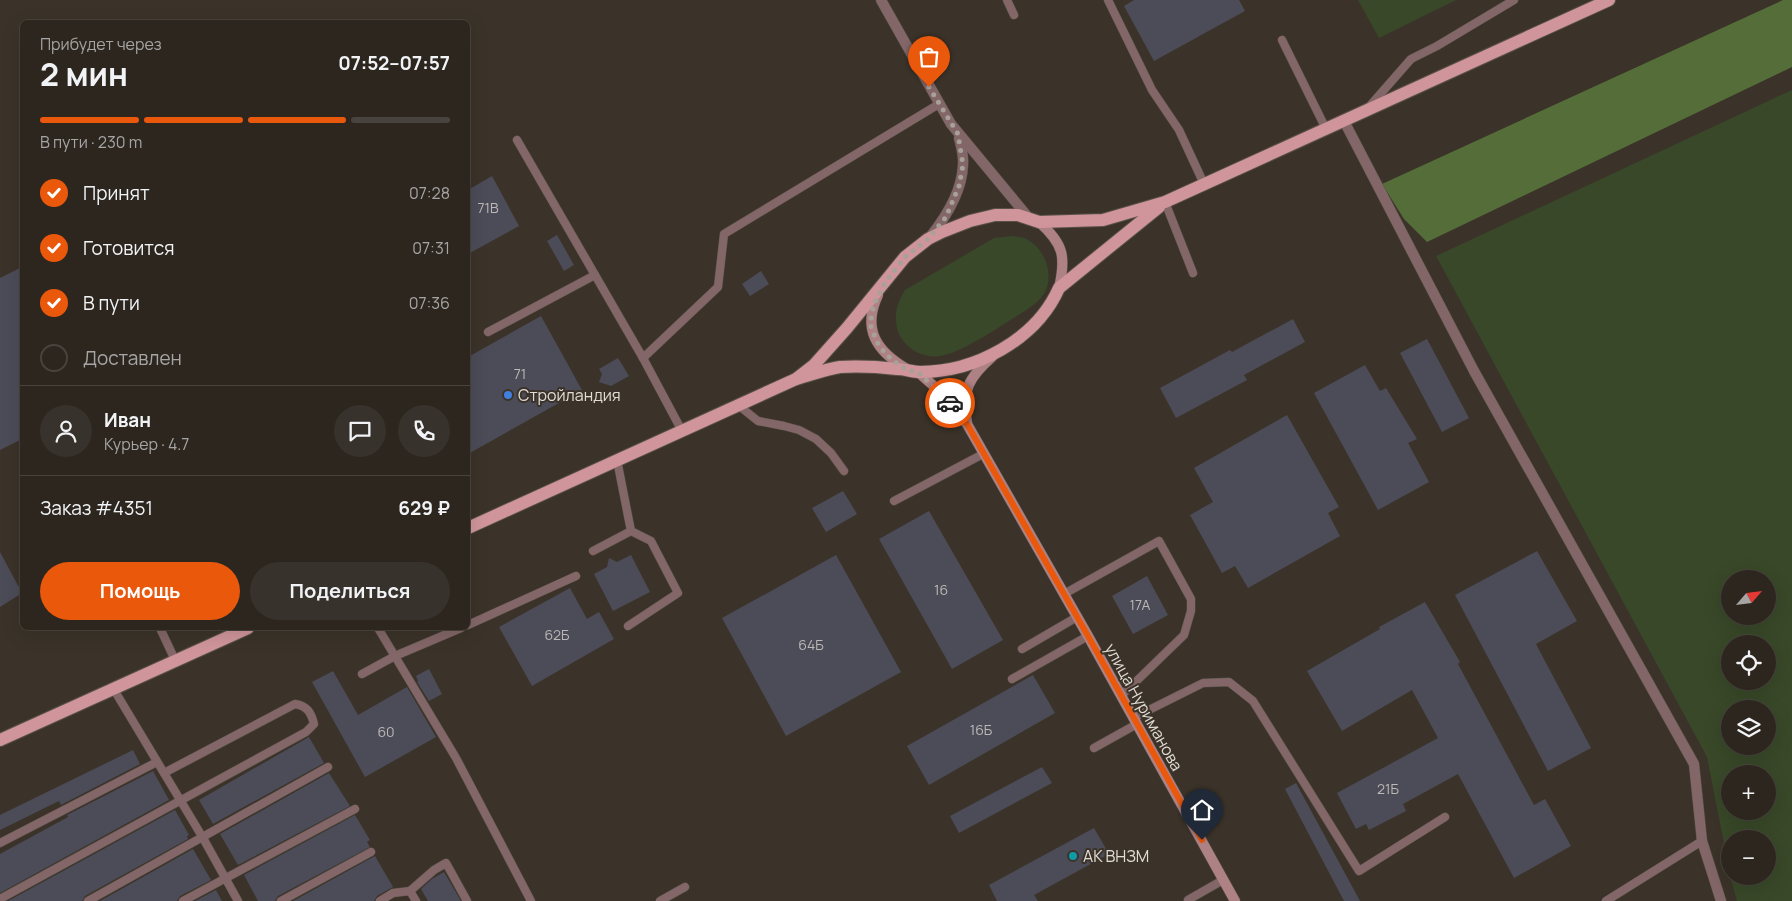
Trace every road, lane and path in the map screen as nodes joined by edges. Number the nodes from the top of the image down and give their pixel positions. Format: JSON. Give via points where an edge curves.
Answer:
{"nodes":[{"id":1,"x":881,"y":0,"type":"edge"},
{"id":2,"x":1007,"y":0,"type":"edge"},
{"id":3,"x":1108,"y":0,"type":"edge"},
{"id":4,"x":1514,"y":0,"type":"edge"},
{"id":5,"x":1609,"y":0,"type":"edge"},
{"id":6,"x":1014,"y":15,"type":"dead end"},
{"id":7,"x":1282,"y":40,"type":"dead end"},
{"id":8,"x":939,"y":104,"type":"junction"},
{"id":9,"x":1367,"y":110,"type":"junction"},
{"id":10,"x":1344,"y":120,"type":"junction"},
{"id":11,"x":1326,"y":129,"type":"junction"},
{"id":12,"x":958,"y":134,"type":"junction"},
{"id":13,"x":517,"y":140,"type":"dead end"},
{"id":14,"x":1204,"y":184,"type":"junction"},
{"id":15,"x":1165,"y":202,"type":"junction"},
{"id":16,"x":1033,"y":220,"type":"junction"},
{"id":17,"x":928,"y":239,"type":"junction"},
{"id":18,"x":1193,"y":273,"type":"dead end"},
{"id":19,"x":595,"y":275,"type":"junction"},
{"id":20,"x":886,"y":281,"type":"junction"},
{"id":21,"x":1059,"y":288,"type":"junction"},
{"id":22,"x":488,"y":332,"type":"dead end"},
{"id":23,"x":1000,"y":350,"type":"junction"},
{"id":24,"x":643,"y":358,"type":"junction"},
{"id":25,"x":913,"y":371,"type":"junction"},
{"id":26,"x":796,"y":379,"type":"junction"},
{"id":27,"x":738,"y":405,"type":"junction"},
{"id":28,"x":967,"y":424,"type":"junction"},
{"id":29,"x":682,"y":430,"type":"junction"},
{"id":30,"x":983,"y":454,"type":"junction"},
{"id":31,"x":616,"y":460,"type":"junction"},
{"id":32,"x":844,"y":471,"type":"dead end"},
{"id":33,"x":894,"y":501,"type":"dead end"},
{"id":34,"x":470,"y":527,"type":"edge"},
{"id":35,"x":631,"y":531,"type":"junction"},
{"id":36,"x":594,"y":551,"type":"dead end"},
{"id":37,"x":576,"y":576,"type":"dead end"},
{"id":38,"x":1064,"y":594,"type":"junction"},
{"id":39,"x":1077,"y":617,"type":"junction"},
{"id":40,"x":470,"y":624,"type":"edge"},
{"id":41,"x":628,"y":626,"type":"dead end"},
{"id":42,"x":161,"y":630,"type":"edge"},
{"id":43,"x":243,"y":630,"type":"edge"},
{"id":44,"x":379,"y":630,"type":"edge"},
{"id":45,"x":456,"y":630,"type":"edge"},
{"id":46,"x":1088,"y":636,"type":"junction"},
{"id":47,"x":1022,"y":649,"type":"dead end"},
{"id":48,"x":395,"y":656,"type":"junction"},
{"id":49,"x":174,"y":660,"type":"junction"},
{"id":50,"x":362,"y":674,"type":"dead end"},
{"id":51,"x":1012,"y":679,"type":"dead end"},
{"id":52,"x":113,"y":688,"type":"junction"},
{"id":53,"x":1121,"y":696,"type":"junction"},
{"id":54,"x":1135,"y":721,"type":"junction"},
{"id":55,"x":0,"y":740,"type":"edge"},
{"id":56,"x":1094,"y":748,"type":"dead end"},
{"id":57,"x":157,"y":762,"type":"junction"},
{"id":58,"x":328,"y":768,"type":"dead end"},
{"id":59,"x":164,"y":773,"type":"junction"},
{"id":60,"x":180,"y":800,"type":"junction"},
{"id":61,"x":355,"y":809,"type":"dead end"},
{"id":62,"x":1445,"y":817,"type":"dead end"},
{"id":63,"x":203,"y":838,"type":"junction"},
{"id":64,"x":1702,"y":841,"type":"junction"},
{"id":65,"x":0,"y":843,"type":"edge"},
{"id":66,"x":372,"y":852,"type":"dead end"},
{"id":67,"x":225,"y":878,"type":"junction"},
{"id":68,"x":1224,"y":880,"type":"junction"},
{"id":69,"x":685,"y":887,"type":"dead end"},
{"id":70,"x":410,"y":891,"type":"junction"},
{"id":71,"x":0,"y":899,"type":"edge"},
{"id":72,"x":1188,"y":900,"type":"edge"},
{"id":73,"x":88,"y":901,"type":"edge"},
{"id":74,"x":183,"y":901,"type":"edge"},
{"id":75,"x":238,"y":901,"type":"edge"},
{"id":76,"x":280,"y":901,"type":"edge"},
{"id":77,"x":380,"y":901,"type":"edge"},
{"id":78,"x":416,"y":901,"type":"edge"},
{"id":79,"x":467,"y":901,"type":"edge"},
{"id":80,"x":531,"y":901,"type":"edge"},
{"id":81,"x":660,"y":901,"type":"edge"},
{"id":82,"x":1235,"y":901,"type":"edge"},
{"id":83,"x":1606,"y":901,"type":"edge"},
{"id":84,"x":1720,"y":901,"type":"edge"}],
"edges":[{"from":1,"to":8,"type":"street"},
{"from":2,"to":6,"type":"lane"},
{"from":3,"to":14,"type":"lane","via":[[1152,90],[1179,130]]},
{"from":4,"to":9,"type":"lane","via":[[1411,59]]},
{"from":5,"to":9,"type":"main road"},
{"from":7,"to":11,"type":"lane"},
{"from":8,"to":12,"type":"street"},
{"from":8,"to":24,"type":"lane","via":[[724,234],[718,287]]},
{"from":9,"to":10,"type":"main road"},
{"from":10,"to":11,"type":"main road"},
{"from":10,"to":64,"type":"street","via":[[1474,371],[1694,764]]},
{"from":11,"to":14,"type":"main road"},
{"from":12,"to":16,"type":"street"},
{"from":12,"to":17,"type":"street","via":[[963,165],[959,186],[946,217]]},
{"from":13,"to":19,"type":"lane"},
{"from":14,"to":15,"type":"main road"},
{"from":15,"to":16,"type":"main road","via":[[1103,220]]},
{"from":15,"to":18,"type":"lane"},
{"from":15,"to":21,"type":"main road"},
{"from":16,"to":17,"type":"main road","via":[[1018,215],[995,215]]},
{"from":16,"to":21,"type":"main road","via":[[1052,233],[1060,248],[1063,269]]},
{"from":17,"to":20,"type":"main road","via":[[905,257]]},
{"from":19,"to":22,"type":"lane"},
{"from":19,"to":24,"type":"lane"},
{"from":20,"to":25,"type":"main road","via":[[871,315],[872,332],[885,353]]},
{"from":20,"to":26,"type":"main road","via":[[814,365]]},
{"from":21,"to":23,"type":"main road","via":[[1042,316]]},
{"from":23,"to":25,"type":"main road","via":[[962,367]]},
{"from":23,"to":28,"type":"main road","via":[[981,367],[966,390]]},
{"from":24,"to":29,"type":"lane"},
{"from":25,"to":26,"type":"main road","via":[[880,367],[839,368]]},
{"from":25,"to":28,"type":"main road","via":[[942,394]]},
{"from":26,"to":27,"type":"main road"},
{"from":27,"to":29,"type":"main road"},
{"from":27,"to":32,"type":"lane","via":[[758,421],[799,430],[816,439],[832,453]]},
{"from":28,"to":30,"type":"main road","name":"улица Нуриманова"},
{"from":29,"to":31,"type":"main road"},
{"from":30,"to":33,"type":"lane"},
{"from":30,"to":38,"type":"main road","name":"улица Нуриманова"},
{"from":31,"to":34,"type":"main road"},
{"from":31,"to":35,"type":"lane"},
{"from":35,"to":36,"type":"lane"},
{"from":35,"to":41,"type":"lane","via":[[651,542],[678,593]]},
{"from":37,"to":40,"type":"lane"},
{"from":38,"to":39,"type":"main road","name":"улица Нуриманова"},
{"from":38,"to":53,"type":"lane","via":[[1159,541],[1191,599],[1191,611],[1184,635]]},
{"from":39,"to":46,"type":"main road","name":"улица Нуриманова"},
{"from":39,"to":47,"type":"lane"},
{"from":42,"to":49,"type":"lane"},
{"from":43,"to":49,"type":"main road"},
{"from":44,"to":48,"type":"lane"},
{"from":45,"to":48,"type":"lane"},
{"from":46,"to":51,"type":"lane"},
{"from":46,"to":53,"type":"main road","name":"улица Нуриманова"},
{"from":48,"to":50,"type":"lane"},
{"from":48,"to":80,"type":"lane","via":[[456,758]]},
{"from":49,"to":52,"type":"main road"},
{"from":52,"to":55,"type":"main road"},
{"from":52,"to":57,"type":"lane"},
{"from":53,"to":54,"type":"main road","name":"улица Нуриманова"},
{"from":54,"to":56,"type":"lane"},
{"from":54,"to":62,"type":"lane","via":[[1203,683],[1229,682],[1253,701],[1359,871]]},
{"from":54,"to":68,"type":"main road","name":"улица Нуриманова"},
{"from":57,"to":59,"type":"lane"},
{"from":57,"to":65,"type":"lane"},
{"from":58,"to":63,"type":"lane"},
{"from":59,"to":60,"type":"lane"},
{"from":59,"to":60,"type":"lane","via":[[295,704],[304,706],[311,713],[314,724],[306,732]]},
{"from":60,"to":63,"type":"lane"},
{"from":60,"to":71,"type":"lane"},
{"from":61,"to":67,"type":"lane"},
{"from":63,"to":67,"type":"lane"},
{"from":63,"to":73,"type":"lane"},
{"from":64,"to":83,"type":"lane"},
{"from":64,"to":84,"type":"street"},
{"from":66,"to":76,"type":"lane"},
{"from":67,"to":74,"type":"lane"},
{"from":67,"to":75,"type":"lane"},
{"from":68,"to":72,"type":"lane"},
{"from":68,"to":82,"type":"main road","name":"улица Нуриманова"},
{"from":69,"to":81,"type":"lane"},
{"from":70,"to":77,"type":"lane","via":[[393,893]]},
{"from":70,"to":78,"type":"lane"},
{"from":70,"to":79,"type":"lane","via":[[446,863]]}]}
